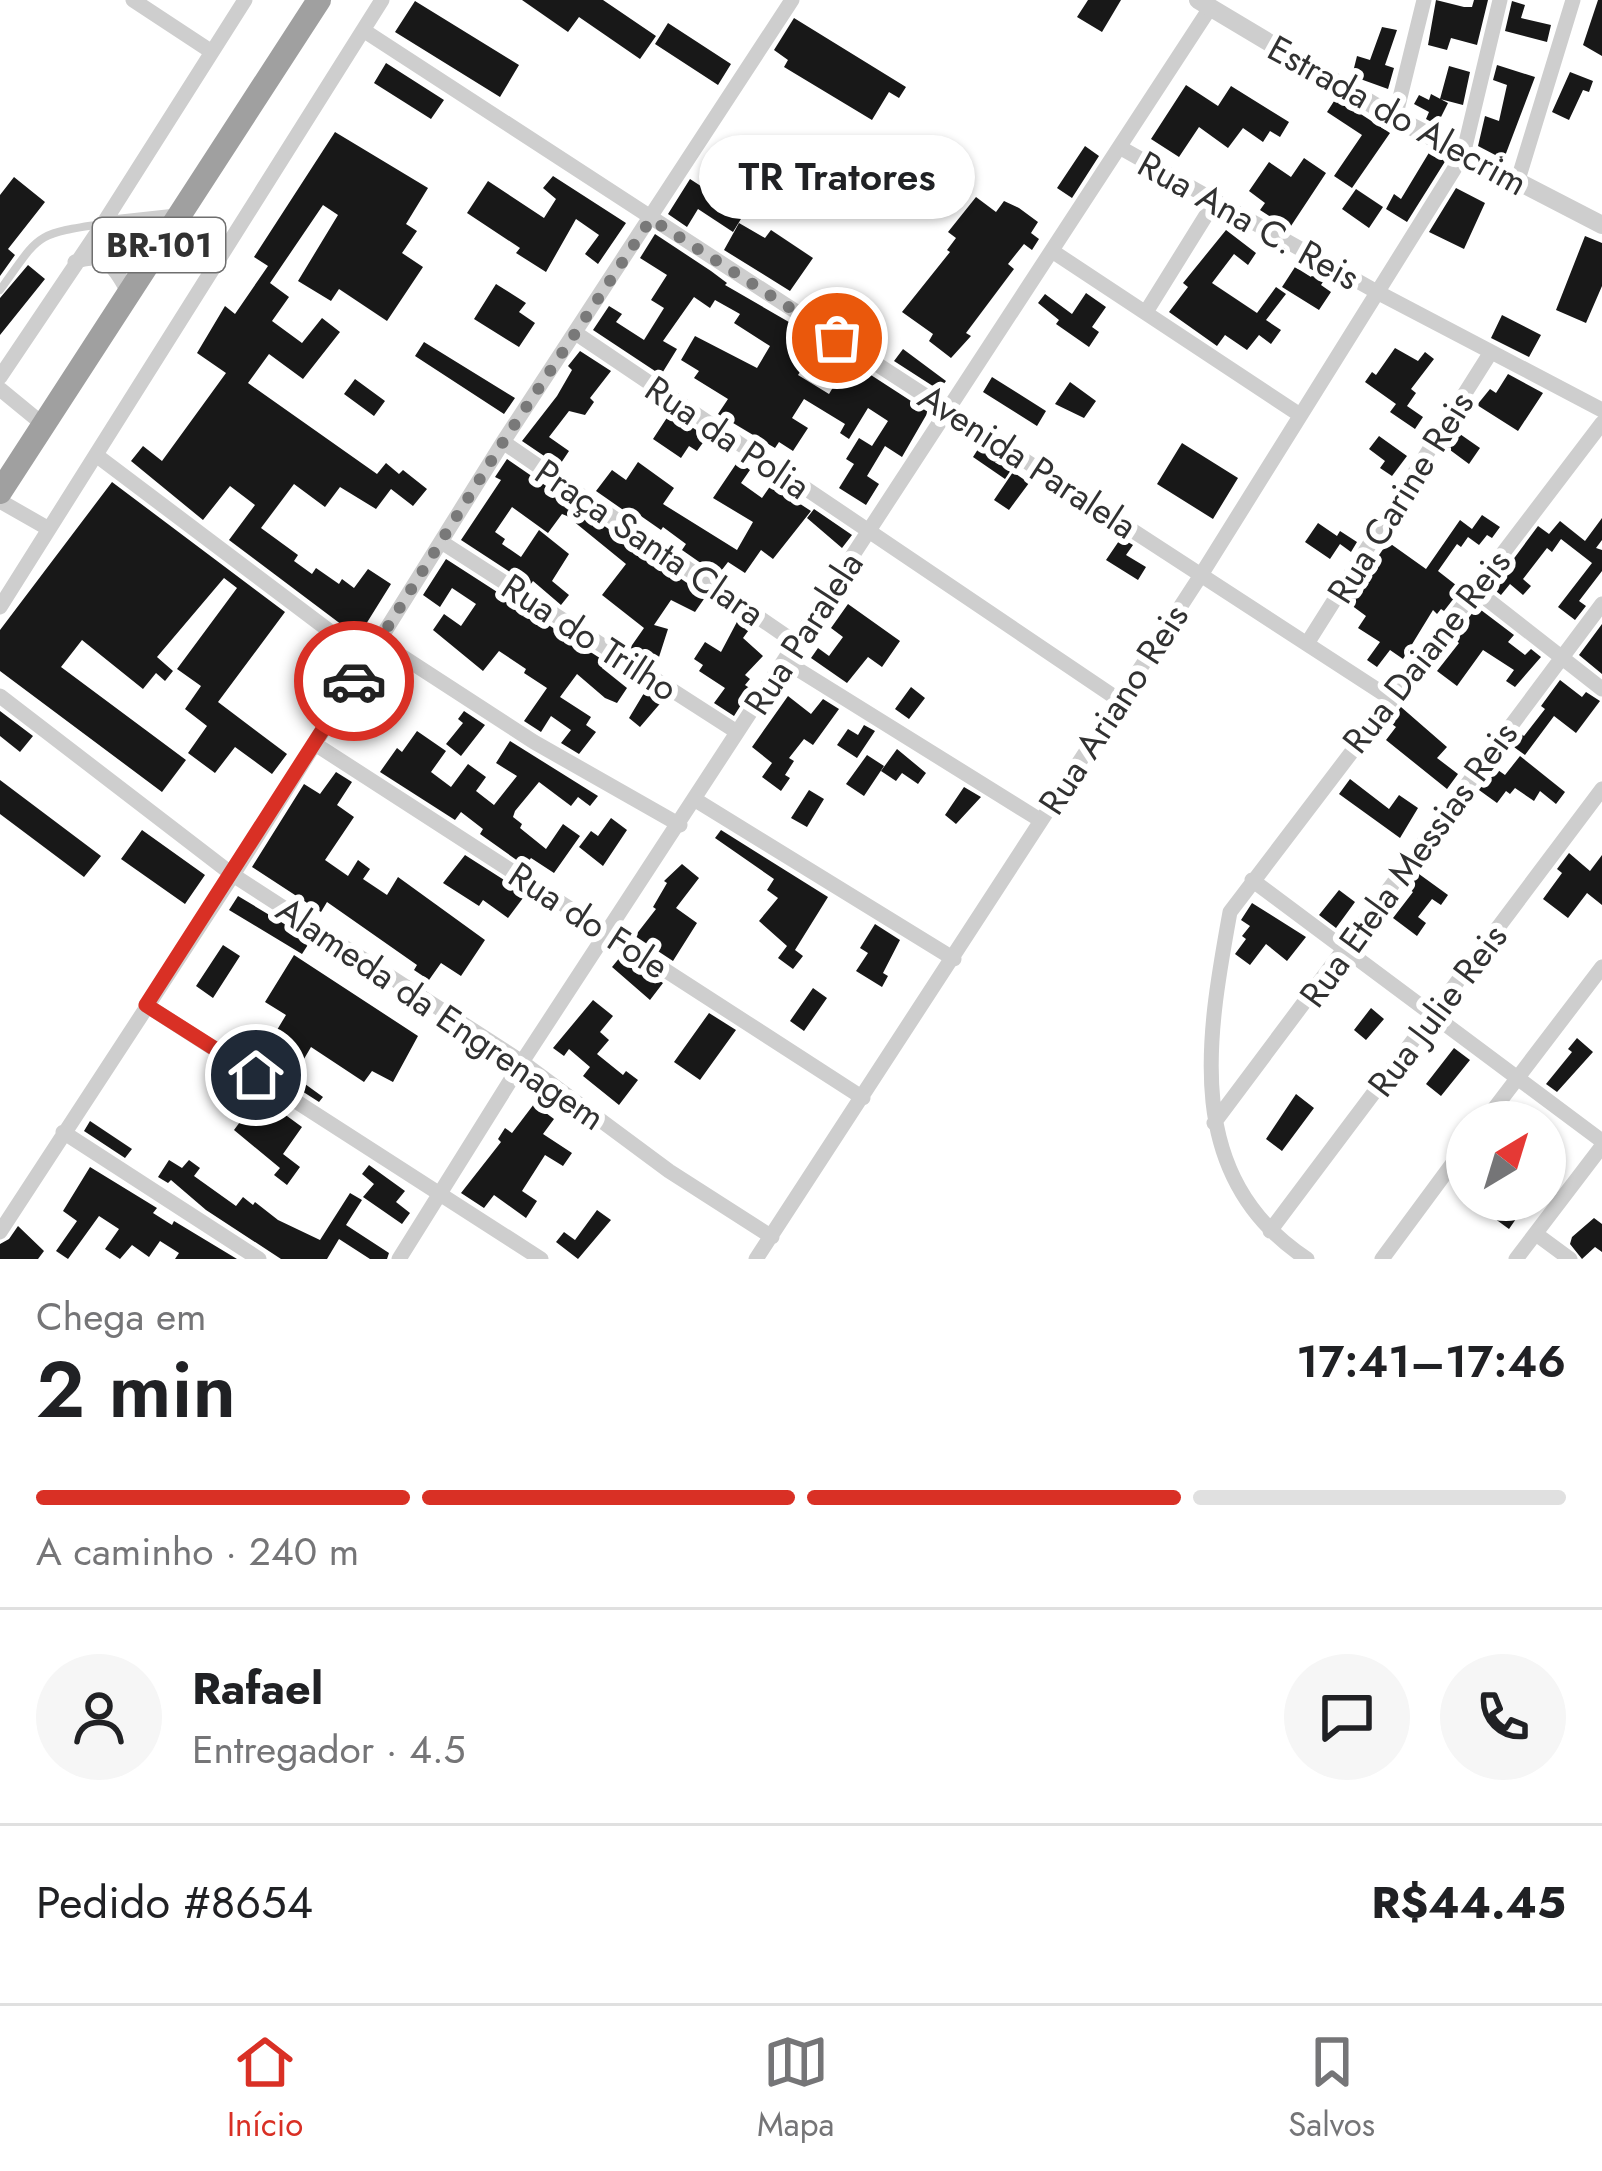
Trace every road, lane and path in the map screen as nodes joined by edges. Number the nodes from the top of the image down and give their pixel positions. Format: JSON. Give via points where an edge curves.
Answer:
{"nodes":[{"id":1,"x":133,"y":0,"type":"edge"},
{"id":2,"x":245,"y":0,"type":"edge"},
{"id":3,"x":319,"y":0,"type":"edge"},
{"id":4,"x":382,"y":0,"type":"edge"},
{"id":5,"x":792,"y":0,"type":"edge"},
{"id":6,"x":1424,"y":0,"type":"edge"},
{"id":7,"x":1500,"y":0,"type":"edge"},
{"id":8,"x":1574,"y":0,"type":"edge"},
{"id":9,"x":1204,"y":4,"type":"edge"},
{"id":10,"x":363,"y":30,"type":"junction"},
{"id":11,"x":212,"y":52,"type":"junction"},
{"id":12,"x":1395,"y":118,"type":"junction"},
{"id":13,"x":1121,"y":148,"type":"junction"},
{"id":14,"x":1462,"y":155,"type":"junction"},
{"id":15,"x":1517,"y":183,"type":"junction"},
{"id":16,"x":1215,"y":201,"type":"junction"},
{"id":17,"x":176,"y":216,"type":"junction"},
{"id":18,"x":651,"y":219,"type":"junction"},
{"id":19,"x":103,"y":224,"type":"junction"},
{"id":20,"x":1602,"y":224,"type":"edge"},
{"id":21,"x":1052,"y":250,"type":"junction"},
{"id":22,"x":76,"y":262,"type":"junction"},
{"id":23,"x":0,"y":290,"type":"edge"},
{"id":24,"x":1378,"y":292,"type":"junction"},
{"id":25,"x":129,"y":294,"type":"junction"},
{"id":26,"x":1146,"y":312,"type":"junction"},
{"id":27,"x":577,"y":334,"type":"junction"},
{"id":28,"x":1491,"y":352,"type":"junction"},
{"id":29,"x":0,"y":377,"type":"edge"},
{"id":30,"x":0,"y":388,"type":"edge"},
{"id":31,"x":949,"y":409,"type":"junction"},
{"id":32,"x":1602,"y":410,"type":"edge"},
{"id":33,"x":1300,"y":415,"type":"junction"},
{"id":34,"x":1602,"y":423,"type":"edge"},
{"id":35,"x":44,"y":426,"type":"junction"},
{"id":36,"x":503,"y":442,"type":"junction"},
{"id":37,"x":96,"y":455,"type":"junction"},
{"id":38,"x":0,"y":492,"type":"edge"},
{"id":39,"x":0,"y":501,"type":"edge"},
{"id":40,"x":49,"y":529,"type":"junction"},
{"id":41,"x":868,"y":532,"type":"junction"},
{"id":42,"x":443,"y":543,"type":"junction"},
{"id":43,"x":1201,"y":575,"type":"junction"},
{"id":44,"x":1474,"y":589,"type":"junction"},
{"id":45,"x":1602,"y":604,"type":"edge"},
{"id":46,"x":0,"y":607,"type":"edge"},
{"id":47,"x":380,"y":642,"type":"junction"},
{"id":48,"x":1308,"y":642,"type":"junction"},
{"id":49,"x":796,"y":643,"type":"junction"},
{"id":50,"x":1559,"y":657,"type":"junction"},
{"id":51,"x":368,"y":660,"type":"junction"},
{"id":52,"x":786,"y":662,"type":"junction"},
{"id":53,"x":1602,"y":689,"type":"edge"},
{"id":54,"x":0,"y":696,"type":"edge"},
{"id":55,"x":1390,"y":698,"type":"junction"},
{"id":56,"x":1119,"y":700,"type":"junction"},
{"id":57,"x":737,"y":732,"type":"junction"},
{"id":58,"x":315,"y":744,"type":"junction"},
{"id":59,"x":1602,"y":789,"type":"edge"},
{"id":60,"x":694,"y":799,"type":"junction"},
{"id":61,"x":1040,"y":820,"type":"junction"},
{"id":62,"x":680,"y":825,"type":"junction"},
{"id":63,"x":233,"y":875,"type":"junction"},
{"id":64,"x":1252,"y":880,"type":"junction"},
{"id":65,"x":608,"y":931,"type":"junction"},
{"id":66,"x":1344,"y":951,"type":"junction"},
{"id":67,"x":955,"y":958,"type":"junction"},
{"id":68,"x":1602,"y":967,"type":"edge"},
{"id":69,"x":146,"y":1005,"type":"junction"},
{"id":70,"x":1432,"y":1018,"type":"junction"},
{"id":71,"x":522,"y":1062,"type":"junction"},
{"id":72,"x":1516,"y":1079,"type":"junction"},
{"id":73,"x":863,"y":1097,"type":"junction"},
{"id":74,"x":1500,"y":1101,"type":"edge"},
{"id":75,"x":1214,"y":1124,"type":"junction"},
{"id":76,"x":63,"y":1132,"type":"junction"},
{"id":77,"x":1602,"y":1144,"type":"edge"},
{"id":78,"x":1446,"y":1172,"type":"edge"},
{"id":79,"x":440,"y":1192,"type":"junction"},
{"id":80,"x":1270,"y":1231,"type":"junction"},
{"id":81,"x":0,"y":1232,"type":"edge"},
{"id":82,"x":1536,"y":1234,"type":"junction"},
{"id":83,"x":772,"y":1237,"type":"junction"},
{"id":84,"x":260,"y":1259,"type":"edge"},
{"id":85,"x":398,"y":1259,"type":"edge"},
{"id":86,"x":542,"y":1259,"type":"edge"},
{"id":87,"x":756,"y":1259,"type":"edge"},
{"id":88,"x":1307,"y":1259,"type":"edge"},
{"id":89,"x":1382,"y":1259,"type":"edge"},
{"id":90,"x":1516,"y":1259,"type":"edge"},
{"id":91,"x":1570,"y":1259,"type":"edge"}],
"edges":[{"from":1,"to":11,"type":"street"},
{"from":2,"to":11,"type":"street"},
{"from":3,"to":17,"type":"highway","number":"BR-101"},
{"from":4,"to":10,"type":"street"},
{"from":5,"to":18,"type":"street"},
{"from":6,"to":12,"type":"street"},
{"from":7,"to":14,"type":"street","name":"Rua Ariano Reis"},
{"from":8,"to":15,"type":"street"},
{"from":9,"to":12,"type":"street","name":"Estrada do Alecrim"},
{"from":9,"to":13,"type":"street","name":"Rua Paralela"},
{"from":10,"to":18,"type":"street","name":"Avenida Paralela"},
{"from":10,"to":37,"type":"street"},
{"from":11,"to":19,"type":"street"},
{"from":12,"to":14,"type":"street","name":"Estrada do Alecrim"},
{"from":13,"to":16,"type":"street","name":"Rua Ana C. Reis"},
{"from":13,"to":21,"type":"street","name":"Rua Paralela"},
{"from":14,"to":15,"type":"street","name":"Estrada do Alecrim"},
{"from":14,"to":24,"type":"street","name":"Rua Ariano Reis"},
{"from":15,"to":20,"type":"street","name":"Estrada do Alecrim"},
{"from":16,"to":24,"type":"street","name":"Rua Ana C. Reis"},
{"from":16,"to":26,"type":"street"},
{"from":17,"to":19,"type":"street"},
{"from":17,"to":25,"type":"highway","number":"BR-101"},
{"from":18,"to":27,"type":"street"},
{"from":18,"to":31,"type":"street","name":"Avenida Paralela"},
{"from":19,"to":22,"type":"street"},
{"from":19,"to":23,"type":"lane","via":[[37,239]]},
{"from":21,"to":26,"type":"street"},
{"from":21,"to":31,"type":"street","name":"Rua Paralela"},
{"from":22,"to":25,"type":"street","via":[[107,262]]},
{"from":22,"to":29,"type":"street"},
{"from":24,"to":28,"type":"street","name":"Rua Ana C. Reis"},
{"from":24,"to":33,"type":"street","name":"Rua Ariano Reis"},
{"from":25,"to":35,"type":"highway","number":"BR-101"},
{"from":26,"to":33,"type":"street"},
{"from":27,"to":36,"type":"street"},
{"from":27,"to":41,"type":"street","name":"Rua da Polia"},
{"from":28,"to":32,"type":"street","name":"Rua Ana C. Reis"},
{"from":28,"to":48,"type":"street","name":"Rua Carine Reis"},
{"from":30,"to":35,"type":"street"},
{"from":31,"to":41,"type":"street","name":"Rua Paralela"},
{"from":31,"to":43,"type":"street","name":"Avenida Paralela"},
{"from":33,"to":43,"type":"street","name":"Rua Ariano Reis"},
{"from":34,"to":44,"type":"street","name":"Rua Daiane Reis"},
{"from":35,"to":38,"type":"highway","number":"BR-101"},
{"from":36,"to":42,"type":"street"},
{"from":36,"to":49,"type":"street","name":"Praça Santa Clara"},
{"from":37,"to":40,"type":"street"},
{"from":37,"to":51,"type":"street"},
{"from":39,"to":40,"type":"street"},
{"from":40,"to":46,"type":"street"},
{"from":41,"to":49,"type":"street","name":"Rua Paralela"},
{"from":41,"to":56,"type":"street","name":"Rua da Polia"},
{"from":42,"to":47,"type":"street"},
{"from":42,"to":57,"type":"street","name":"Rua do Trilho"},
{"from":43,"to":48,"type":"street","name":"Avenida Paralela"},
{"from":43,"to":56,"type":"street","name":"Rua Ariano Reis"},
{"from":44,"to":50,"type":"street"},
{"from":44,"to":55,"type":"street","name":"Rua Daiane Reis"},
{"from":45,"to":50,"type":"street","name":"Rua Etela Messias Reis"},
{"from":47,"to":51,"type":"street"},
{"from":47,"to":62,"type":"street"},
{"from":48,"to":55,"type":"street","name":"Avenida Paralela"},
{"from":49,"to":52,"type":"street","name":"Rua Paralela"},
{"from":50,"to":53,"type":"street"},
{"from":50,"to":66,"type":"street","name":"Rua Etela Messias Reis"},
{"from":51,"to":58,"type":"street"},
{"from":52,"to":57,"type":"street","name":"Rua Paralela"},
{"from":52,"to":61,"type":"street"},
{"from":54,"to":63,"type":"street","name":"Alameda da Engrenagem"},
{"from":55,"to":64,"type":"street","name":"Rua Daiane Reis"},
{"from":56,"to":61,"type":"street","name":"Rua Ariano Reis"},
{"from":57,"to":60,"type":"street","name":"Rua Paralela"},
{"from":58,"to":63,"type":"street"},
{"from":58,"to":65,"type":"street","name":"Rua do Fole"},
{"from":59,"to":70,"type":"street","name":"Rua Julie Reis"},
{"from":60,"to":62,"type":"street","name":"Rua Paralela"},
{"from":60,"to":67,"type":"street"},
{"from":61,"to":67,"type":"street","name":"Rua Ariano Reis"},
{"from":62,"to":65,"type":"street","name":"Rua Paralela"},
{"from":63,"to":69,"type":"street"},
{"from":63,"to":71,"type":"street","name":"Alameda da Engrenagem"},
{"from":64,"to":66,"type":"street"},
{"from":64,"to":75,"type":"street","name":"Rua Daiane Reis","via":[[1230,913],[1212,1009]]},
{"from":65,"to":71,"type":"street","name":"Rua Paralela"},
{"from":65,"to":73,"type":"street","name":"Rua do Fole"},
{"from":66,"to":70,"type":"street"},
{"from":66,"to":75,"type":"street","name":"Rua Etela Messias Reis"},
{"from":67,"to":73,"type":"street","name":"Rua Ariano Reis"},
{"from":68,"to":72,"type":"street"},
{"from":69,"to":76,"type":"street"},
{"from":69,"to":79,"type":"street"},
{"from":70,"to":72,"type":"street"},
{"from":70,"to":80,"type":"street","name":"Rua Julie Reis"},
{"from":71,"to":79,"type":"street","name":"Rua Paralela"},
{"from":71,"to":83,"type":"street","name":"Alameda da Engrenagem"},
{"from":72,"to":74,"type":"street"},
{"from":72,"to":77,"type":"street"},
{"from":73,"to":83,"type":"street","name":"Rua Ariano Reis"},
{"from":75,"to":80,"type":"street","via":[[1224,1160]]},
{"from":76,"to":81,"type":"street"},
{"from":76,"to":84,"type":"street"},
{"from":77,"to":82,"type":"street"},
{"from":78,"to":89,"type":"street"},
{"from":79,"to":85,"type":"street","name":"Rua Paralela"},
{"from":79,"to":86,"type":"street"},
{"from":80,"to":88,"type":"street"},
{"from":82,"to":90,"type":"street"},
{"from":82,"to":91,"type":"street"},
{"from":83,"to":87,"type":"street","name":"Rua Ariano Reis"}]}
